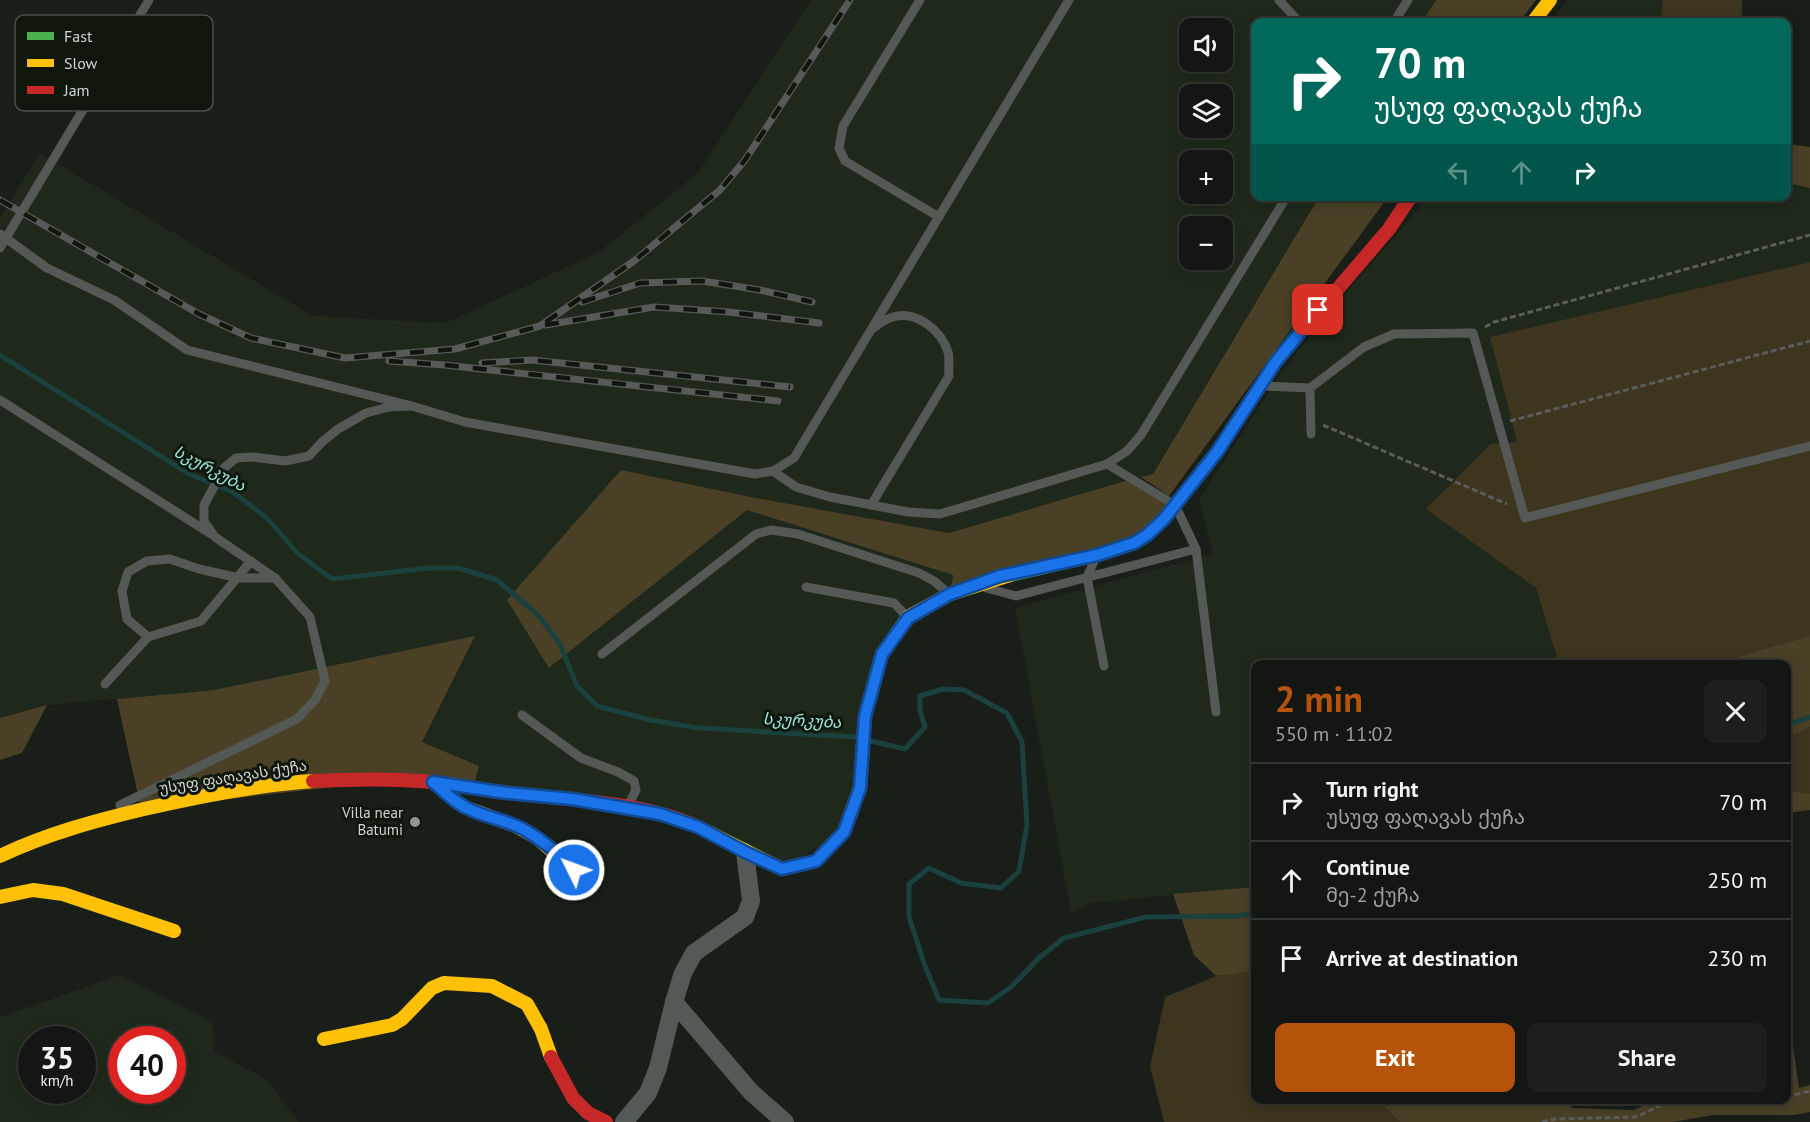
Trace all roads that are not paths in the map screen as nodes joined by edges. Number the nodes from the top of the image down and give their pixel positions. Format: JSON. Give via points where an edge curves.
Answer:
{"nodes":[{"id":1,"x":149,"y":0,"type":"edge"},
{"id":2,"x":920,"y":0,"type":"edge"},
{"id":3,"x":1069,"y":0,"type":"edge"},
{"id":4,"x":1279,"y":0,"type":"edge"},
{"id":5,"x":1408,"y":0,"type":"edge"},
{"id":6,"x":1550,"y":0,"type":"edge"},
{"id":7,"x":140,"y":15,"type":"edge"},
{"id":8,"x":1295,"y":18,"type":"edge"},
{"id":9,"x":1397,"y":18,"type":"edge"},
{"id":10,"x":1536,"y":18,"type":"edge"},
{"id":11,"x":80,"y":111,"type":"edge"},
{"id":12,"x":1284,"y":201,"type":"edge"},
{"id":13,"x":1408,"y":201,"type":"edge"},
{"id":14,"x":939,"y":217,"type":"junction"},
{"id":15,"x":3,"y":236,"type":"edge"},
{"id":16,"x":0,"y":248,"type":"edge"},
{"id":17,"x":871,"y":329,"type":"junction"},
{"id":18,"x":1260,"y":386,"type":"junction"},
{"id":19,"x":1310,"y":388,"type":"junction"},
{"id":20,"x":0,"y":400,"type":"edge"},
{"id":21,"x":412,"y":406,"type":"junction"},
{"id":22,"x":1311,"y":434,"type":"dead end"},
{"id":23,"x":1810,"y":446,"type":"edge"},
{"id":24,"x":1107,"y":464,"type":"junction"},
{"id":25,"x":774,"y":471,"type":"junction"},
{"id":26,"x":871,"y":505,"type":"junction"},
{"id":27,"x":1175,"y":505,"type":"junction"},
{"id":28,"x":215,"y":537,"type":"junction"},
{"id":29,"x":1196,"y":549,"type":"junction"},
{"id":30,"x":1097,"y":555,"type":"junction"},
{"id":31,"x":251,"y":561,"type":"junction"},
{"id":32,"x":1087,"y":577,"type":"junction"},
{"id":33,"x":239,"y":578,"type":"junction"},
{"id":34,"x":274,"y":578,"type":"junction"},
{"id":35,"x":974,"y":586,"type":"junction"},
{"id":36,"x":806,"y":588,"type":"dead end"},
{"id":37,"x":950,"y":594,"type":"junction"},
{"id":38,"x":908,"y":618,"type":"junction"},
{"id":39,"x":148,"y":637,"type":"junction"},
{"id":40,"x":602,"y":654,"type":"dead end"},
{"id":41,"x":1104,"y":666,"type":"dead end"},
{"id":42,"x":105,"y":684,"type":"dead end"},
{"id":43,"x":1216,"y":712,"type":"dead end"},
{"id":44,"x":522,"y":716,"type":"dead end"},
{"id":45,"x":433,"y":782,"type":"junction"},
{"id":46,"x":627,"y":807,"type":"junction"},
{"id":47,"x":87,"y":823,"type":"junction"},
{"id":48,"x":745,"y":852,"type":"junction"},
{"id":49,"x":0,"y":856,"type":"edge"},
{"id":50,"x":574,"y":870,"type":"dead end"},
{"id":51,"x":0,"y":897,"type":"edge"},
{"id":52,"x":174,"y":931,"type":"dead end"},
{"id":53,"x":674,"y":1002,"type":"junction"},
{"id":54,"x":324,"y":1039,"type":"dead end"},
{"id":55,"x":606,"y":1122,"type":"edge"},
{"id":56,"x":624,"y":1122,"type":"edge"},
{"id":57,"x":785,"y":1122,"type":"edge"}],
"edges":[{"from":1,"to":7,"type":"lane"},
{"from":2,"to":14,"type":"lane","via":[[843,126],[839,148],[845,161]]},
{"from":3,"to":14,"type":"lane"},
{"from":4,"to":8,"type":"lane"},
{"from":5,"to":9,"type":"lane"},
{"from":6,"to":10,"type":"street"},
{"from":11,"to":15,"type":"lane"},
{"from":12,"to":24,"type":"lane","via":[[1141,435],[1127,451]]},
{"from":13,"to":18,"type":"street"},
{"from":14,"to":17,"type":"lane"},
{"from":15,"to":16,"type":"lane"},
{"from":15,"to":21,"type":"lane","via":[[47,267],[114,300],[188,350]]},
{"from":17,"to":25,"type":"lane","via":[[794,458]]},
{"from":17,"to":26,"type":"lane","via":[[892,317],[906,315],[921,320],[938,333],[948,353],[949,376]]},
{"from":18,"to":19,"type":"lane"},
{"from":18,"to":27,"type":"street","via":[[1217,452]]},
{"from":19,"to":22,"type":"lane"},
{"from":19,"to":23,"type":"lane","via":[[1364,347],[1394,334],[1473,333],[1525,518]]},
{"from":20,"to":28,"type":"lane"},
{"from":21,"to":25,"type":"lane","via":[[465,422],[755,474]]},
{"from":21,"to":28,"type":"lane","via":[[366,413],[338,429],[309,456],[285,461],[236,458],[224,468],[204,505],[204,521]]},
{"from":24,"to":26,"type":"lane","via":[[940,514]]},
{"from":24,"to":27,"type":"lane"},
{"from":25,"to":26,"type":"lane","via":[[796,487]]},
{"from":27,"to":29,"type":"lane"},
{"from":27,"to":30,"type":"street","via":[[1147,535]]},
{"from":28,"to":31,"type":"lane"},
{"from":29,"to":32,"type":"lane"},
{"from":29,"to":43,"type":"lane"},
{"from":30,"to":32,"type":"lane"},
{"from":30,"to":35,"type":"street","via":[[1000,576]]},
{"from":31,"to":33,"type":"lane"},
{"from":31,"to":34,"type":"lane"},
{"from":32,"to":35,"type":"lane","via":[[1016,596]]},
{"from":32,"to":41,"type":"lane"},
{"from":33,"to":34,"type":"lane"},
{"from":33,"to":39,"type":"lane","via":[[201,621]]},
{"from":33,"to":39,"type":"lane","via":[[170,559],[147,561],[128,572],[122,591],[127,620]]},
{"from":34,"to":47,"type":"lane","via":[[310,617],[325,681],[315,700],[297,719]]},
{"from":35,"to":37,"type":"street"},
{"from":36,"to":38,"type":"lane","via":[[894,603]]},
{"from":37,"to":38,"type":"street"},
{"from":37,"to":40,"type":"lane","via":[[919,573],[798,534],[771,530],[756,534]]},
{"from":38,"to":48,"type":"street","name":"უსუფ ფაღავას ქუჩა","via":[[882,654],[865,716],[860,788],[844,832],[816,861],[782,869]]},
{"from":39,"to":42,"type":"lane"},
{"from":44,"to":46,"type":"lane","via":[[581,758],[634,781],[636,790]]},
{"from":45,"to":46,"type":"street","name":"უსუფ ფაღავას ქუჩა"},
{"from":45,"to":47,"type":"street","name":"უსუფ ფაღავას ქუჩა","via":[[371,778],[271,784]]},
{"from":45,"to":50,"type":"street","via":[[471,810],[525,830]]},
{"from":46,"to":48,"type":"street","name":"უსუფ ფაღავას ქუჩა","via":[[698,827]]},
{"from":47,"to":49,"type":"street","name":"უსუფ ფაღავას ქუჩა"},
{"from":48,"to":53,"type":"street","via":[[752,901],[745,917],[694,953]]},
{"from":51,"to":52,"type":"street","via":[[33,891],[63,894]]},
{"from":53,"to":56,"type":"street","via":[[648,1093]]},
{"from":53,"to":57,"type":"street","via":[[751,1092]]},
{"from":54,"to":55,"type":"street","via":[[392,1025],[432,988],[444,983],[492,986],[527,1004],[573,1098],[588,1113]]}]}
